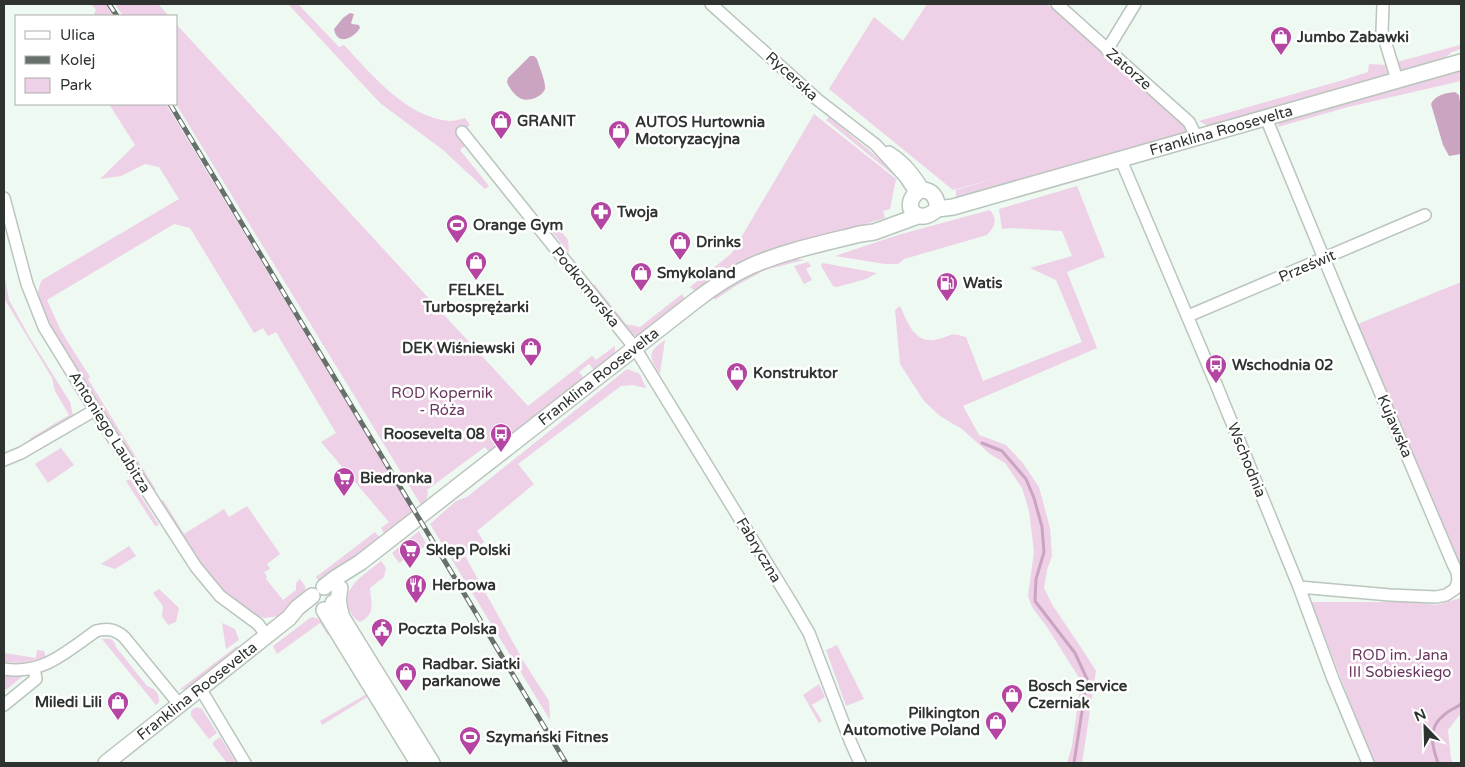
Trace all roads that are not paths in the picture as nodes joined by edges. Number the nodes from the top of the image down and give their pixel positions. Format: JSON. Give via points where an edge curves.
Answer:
{"nodes":[{"id":1,"x":711,"y":4,"type":"edge"},
{"id":2,"x":1056,"y":4,"type":"edge"},
{"id":3,"x":1135,"y":4,"type":"edge"},
{"id":4,"x":1383,"y":4,"type":"edge"},
{"id":5,"x":1107,"y":50,"type":"junction"},
{"id":6,"x":1461,"y":62,"type":"edge"},
{"id":7,"x":1397,"y":80,"type":"junction"},
{"id":8,"x":1266,"y":118,"type":"junction"},
{"id":9,"x":462,"y":132,"type":"dead end"},
{"id":10,"x":1197,"y":138,"type":"junction"},
{"id":11,"x":1121,"y":160,"type":"junction"},
{"id":12,"x":4,"y":198,"type":"edge"},
{"id":13,"x":923,"y":201,"type":"junction"},
{"id":14,"x":1425,"y":215,"type":"dead end"},
{"id":15,"x":1325,"y":258,"type":"junction"},
{"id":16,"x":1188,"y":316,"type":"junction"},
{"id":17,"x":635,"y":348,"type":"junction"},
{"id":18,"x":95,"y":410,"type":"junction"},
{"id":19,"x":4,"y":460,"type":"edge"},
{"id":20,"x":1299,"y":588,"type":"junction"},
{"id":21,"x":326,"y":598,"type":"junction"},
{"id":22,"x":267,"y":636,"type":"junction"},
{"id":23,"x":34,"y":668,"type":"junction"},
{"id":24,"x":4,"y":669,"type":"edge"},
{"id":25,"x":200,"y":688,"type":"junction"},
{"id":26,"x":179,"y":704,"type":"junction"},
{"id":27,"x":4,"y":705,"type":"edge"},
{"id":28,"x":106,"y":763,"type":"edge"},
{"id":29,"x":245,"y":763,"type":"edge"},
{"id":30,"x":418,"y":763,"type":"edge"},
{"id":31,"x":432,"y":763,"type":"edge"},
{"id":32,"x":860,"y":763,"type":"edge"},
{"id":33,"x":1368,"y":763,"type":"edge"}],
"edges":[{"from":1,"to":13,"type":"street","name":"Rycerska","via":[[818,100],[905,164],[912,171]]},
{"from":2,"to":5,"type":"street","name":"Zatorze"},
{"from":3,"to":5,"type":"street"},
{"from":4,"to":7,"type":"street","via":[[1382,31]]},
{"from":5,"to":10,"type":"street","name":"Zatorze","via":[[1189,122]]},
{"from":6,"to":7,"type":"street","name":"Franklina Roosevelta"},
{"from":7,"to":8,"type":"street","name":"Franklina Roosevelta"},
{"from":8,"to":10,"type":"street","name":"Franklina Roosevelta"},
{"from":8,"to":15,"type":"street","name":"Kujawska"},
{"from":9,"to":17,"type":"street","name":"Podkomorska"},
{"from":10,"to":11,"type":"street","name":"Franklina Roosevelta"},
{"from":11,"to":13,"type":"street","name":"Franklina Roosevelta","via":[[953,207]]},
{"from":11,"to":16,"type":"street","name":"Wschodnia"},
{"from":12,"to":18,"type":"street","name":"Antoniego Laubitza","via":[[39,316]]},
{"from":13,"to":17,"type":"street","name":"Franklina Roosevelta","via":[[860,234],[743,270],[703,294]]},
{"from":14,"to":15,"type":"street","name":"Prześwit"},
{"from":15,"to":16,"type":"street","name":"Prześwit"},
{"from":15,"to":20,"type":"street","name":"Kujawska","via":[[1454,564],[1458,581],[1455,589],[1446,596],[1436,597]]},
{"from":16,"to":20,"type":"street","name":"Wschodnia"},
{"from":17,"to":21,"type":"street","name":"Franklina Roosevelta","via":[[361,562]]},
{"from":17,"to":32,"type":"street","name":"Fabryczna","via":[[808,633]]},
{"from":18,"to":19,"type":"street","via":[[21,454]]},
{"from":18,"to":22,"type":"street","name":"Antoniego Laubitza","via":[[207,581],[220,596],[258,624]]},
{"from":20,"to":33,"type":"street","name":"Wschodnia"},
{"from":21,"to":22,"type":"street","name":"Franklina Roosevelta","via":[[289,618]]},
{"from":21,"to":30,"type":"street"},
{"from":21,"to":31,"type":"street","via":[[338,597],[342,618]]},
{"from":22,"to":25,"type":"street","name":"Franklina Roosevelta"},
{"from":23,"to":24,"type":"street"},
{"from":23,"to":26,"type":"street","via":[[50,663],[96,631],[112,630],[124,637]]},
{"from":23,"to":27,"type":"street","via":[[36,679]]},
{"from":25,"to":26,"type":"street","name":"Franklina Roosevelta"},
{"from":25,"to":29,"type":"street"},
{"from":26,"to":28,"type":"street","name":"Franklina Roosevelta"}]}
